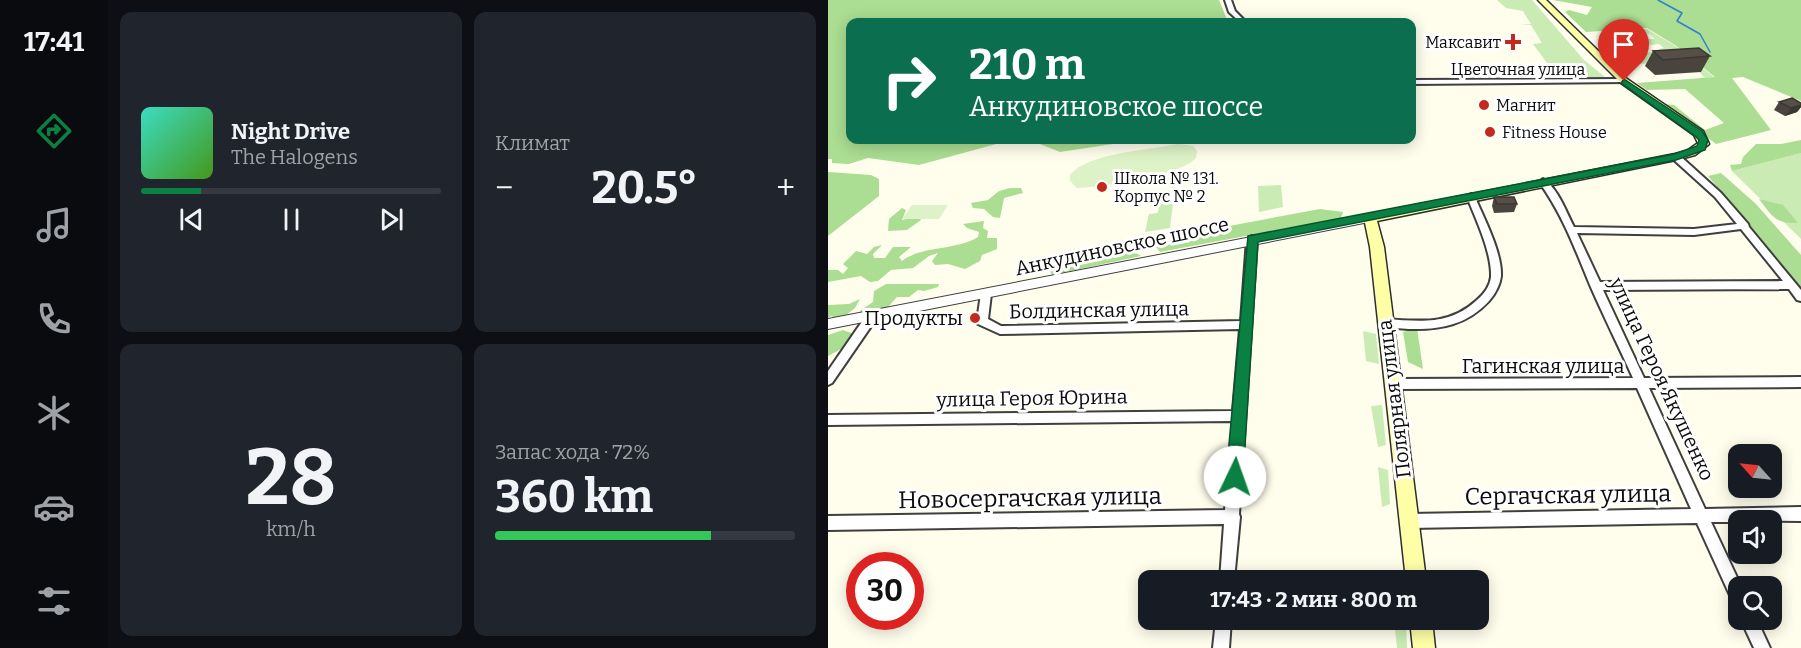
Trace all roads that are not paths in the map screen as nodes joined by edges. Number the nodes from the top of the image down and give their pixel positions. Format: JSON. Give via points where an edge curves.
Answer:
{"nodes":[{"id":1,"x":1228,"y":0,"type":"edge"},
{"id":2,"x":1542,"y":0,"type":"edge"},
{"id":3,"x":1239,"y":18,"type":"edge"},
{"id":4,"x":1624,"y":81,"type":"junction"},
{"id":5,"x":1416,"y":82,"type":"edge"},
{"id":6,"x":1676,"y":157,"type":"junction"},
{"id":7,"x":1543,"y":182,"type":"junction"},
{"id":8,"x":1471,"y":197,"type":"junction"},
{"id":9,"x":1370,"y":218,"type":"junction"},
{"id":10,"x":1745,"y":226,"type":"junction"},
{"id":11,"x":1571,"y":230,"type":"junction"},
{"id":12,"x":1252,"y":239,"type":"junction"},
{"id":13,"x":1792,"y":285,"type":"junction"},
{"id":14,"x":1595,"y":286,"type":"junction"},
{"id":15,"x":986,"y":294,"type":"junction"},
{"id":16,"x":1801,"y":297,"type":"edge"},
{"id":17,"x":872,"y":316,"type":"junction"},
{"id":18,"x":1385,"y":323,"type":"junction"},
{"id":19,"x":828,"y":324,"type":"edge"},
{"id":20,"x":1246,"y":326,"type":"junction"},
{"id":21,"x":828,"y":380,"type":"edge"},
{"id":22,"x":1801,"y":382,"type":"edge"},
{"id":23,"x":1393,"y":384,"type":"junction"},
{"id":24,"x":1640,"y":384,"type":"junction"},
{"id":25,"x":1237,"y":416,"type":"junction"},
{"id":26,"x":828,"y":420,"type":"edge"},
{"id":27,"x":1801,"y":514,"type":"edge"},
{"id":28,"x":1701,"y":515,"type":"junction"},
{"id":29,"x":1233,"y":518,"type":"junction"},
{"id":30,"x":1409,"y":521,"type":"junction"},
{"id":31,"x":828,"y":523,"type":"edge"},
{"id":32,"x":1228,"y":570,"type":"edge"},
{"id":33,"x":1415,"y":570,"type":"edge"},
{"id":34,"x":1729,"y":576,"type":"edge"},
{"id":35,"x":1223,"y":630,"type":"edge"},
{"id":36,"x":1422,"y":630,"type":"edge"},
{"id":37,"x":1754,"y":630,"type":"edge"},
{"id":38,"x":1221,"y":648,"type":"edge"},
{"id":39,"x":1424,"y":648,"type":"edge"},
{"id":40,"x":1762,"y":648,"type":"edge"}],
"edges":[{"from":1,"to":3,"type":"street"},
{"from":2,"to":4,"type":"main road"},
{"from":4,"to":5,"type":"street","name":"Цветочная улица"},
{"from":4,"to":6,"type":"main road","name":"Анкудиновское шоссе","via":[[1699,134],[1704,144]]},
{"from":6,"to":7,"type":"main road","name":"Анкудиновское шоссе"},
{"from":6,"to":10,"type":"street","via":[[1702,177]]},
{"from":7,"to":8,"type":"main road","name":"Анкудиновское шоссе"},
{"from":7,"to":11,"type":"street","name":"улица Героя Якушенко"},
{"from":8,"to":9,"type":"main road","name":"Анкудиновское шоссе"},
{"from":8,"to":18,"type":"street","via":[[1494,263],[1494,286],[1487,296],[1448,322]]},
{"from":9,"to":12,"type":"street","name":"Анкудиновское шоссе"},
{"from":9,"to":18,"type":"main road","name":"Полярная улица"},
{"from":10,"to":11,"type":"street","via":[[1694,231]]},
{"from":10,"to":13,"type":"street"},
{"from":11,"to":14,"type":"street","name":"улица Героя Якушенко"},
{"from":12,"to":15,"type":"street","name":"Анкудиновское шоссе"},
{"from":12,"to":20,"type":"street"},
{"from":13,"to":14,"type":"street"},
{"from":13,"to":16,"type":"street"},
{"from":14,"to":24,"type":"street","name":"улица Героя Якушенко"},
{"from":15,"to":17,"type":"street","name":"Анкудиновское шоссе"},
{"from":15,"to":20,"type":"street","name":"Болдинская улица","via":[[982,321],[1000,330]]},
{"from":17,"to":19,"type":"street","name":"Анкудиновское шоссе"},
{"from":17,"to":21,"type":"street"},
{"from":18,"to":23,"type":"main road","name":"Полярная улица"},
{"from":20,"to":25,"type":"street","via":[[1242,398]]},
{"from":22,"to":24,"type":"street","name":"Гагинская улица"},
{"from":23,"to":24,"type":"street","name":"Гагинская улица"},
{"from":23,"to":30,"type":"main road","name":"Полярная улица"},
{"from":24,"to":28,"type":"street","name":"улица Героя Якушенко"},
{"from":25,"to":26,"type":"street","name":"улица Героя Юрина"},
{"from":25,"to":29,"type":"street"},
{"from":27,"to":28,"type":"street","name":"Сергачская улица"},
{"from":28,"to":30,"type":"street","name":"Сергачская улица"},
{"from":28,"to":34,"type":"street","name":"улица Героя Якушенко"},
{"from":29,"to":31,"type":"street","name":"Новосергачская улица"},
{"from":29,"to":32,"type":"street"},
{"from":30,"to":33,"type":"main road","name":"Полярная улица"},
{"from":35,"to":38,"type":"street"},
{"from":36,"to":39,"type":"main road"},
{"from":37,"to":40,"type":"street"}]}
